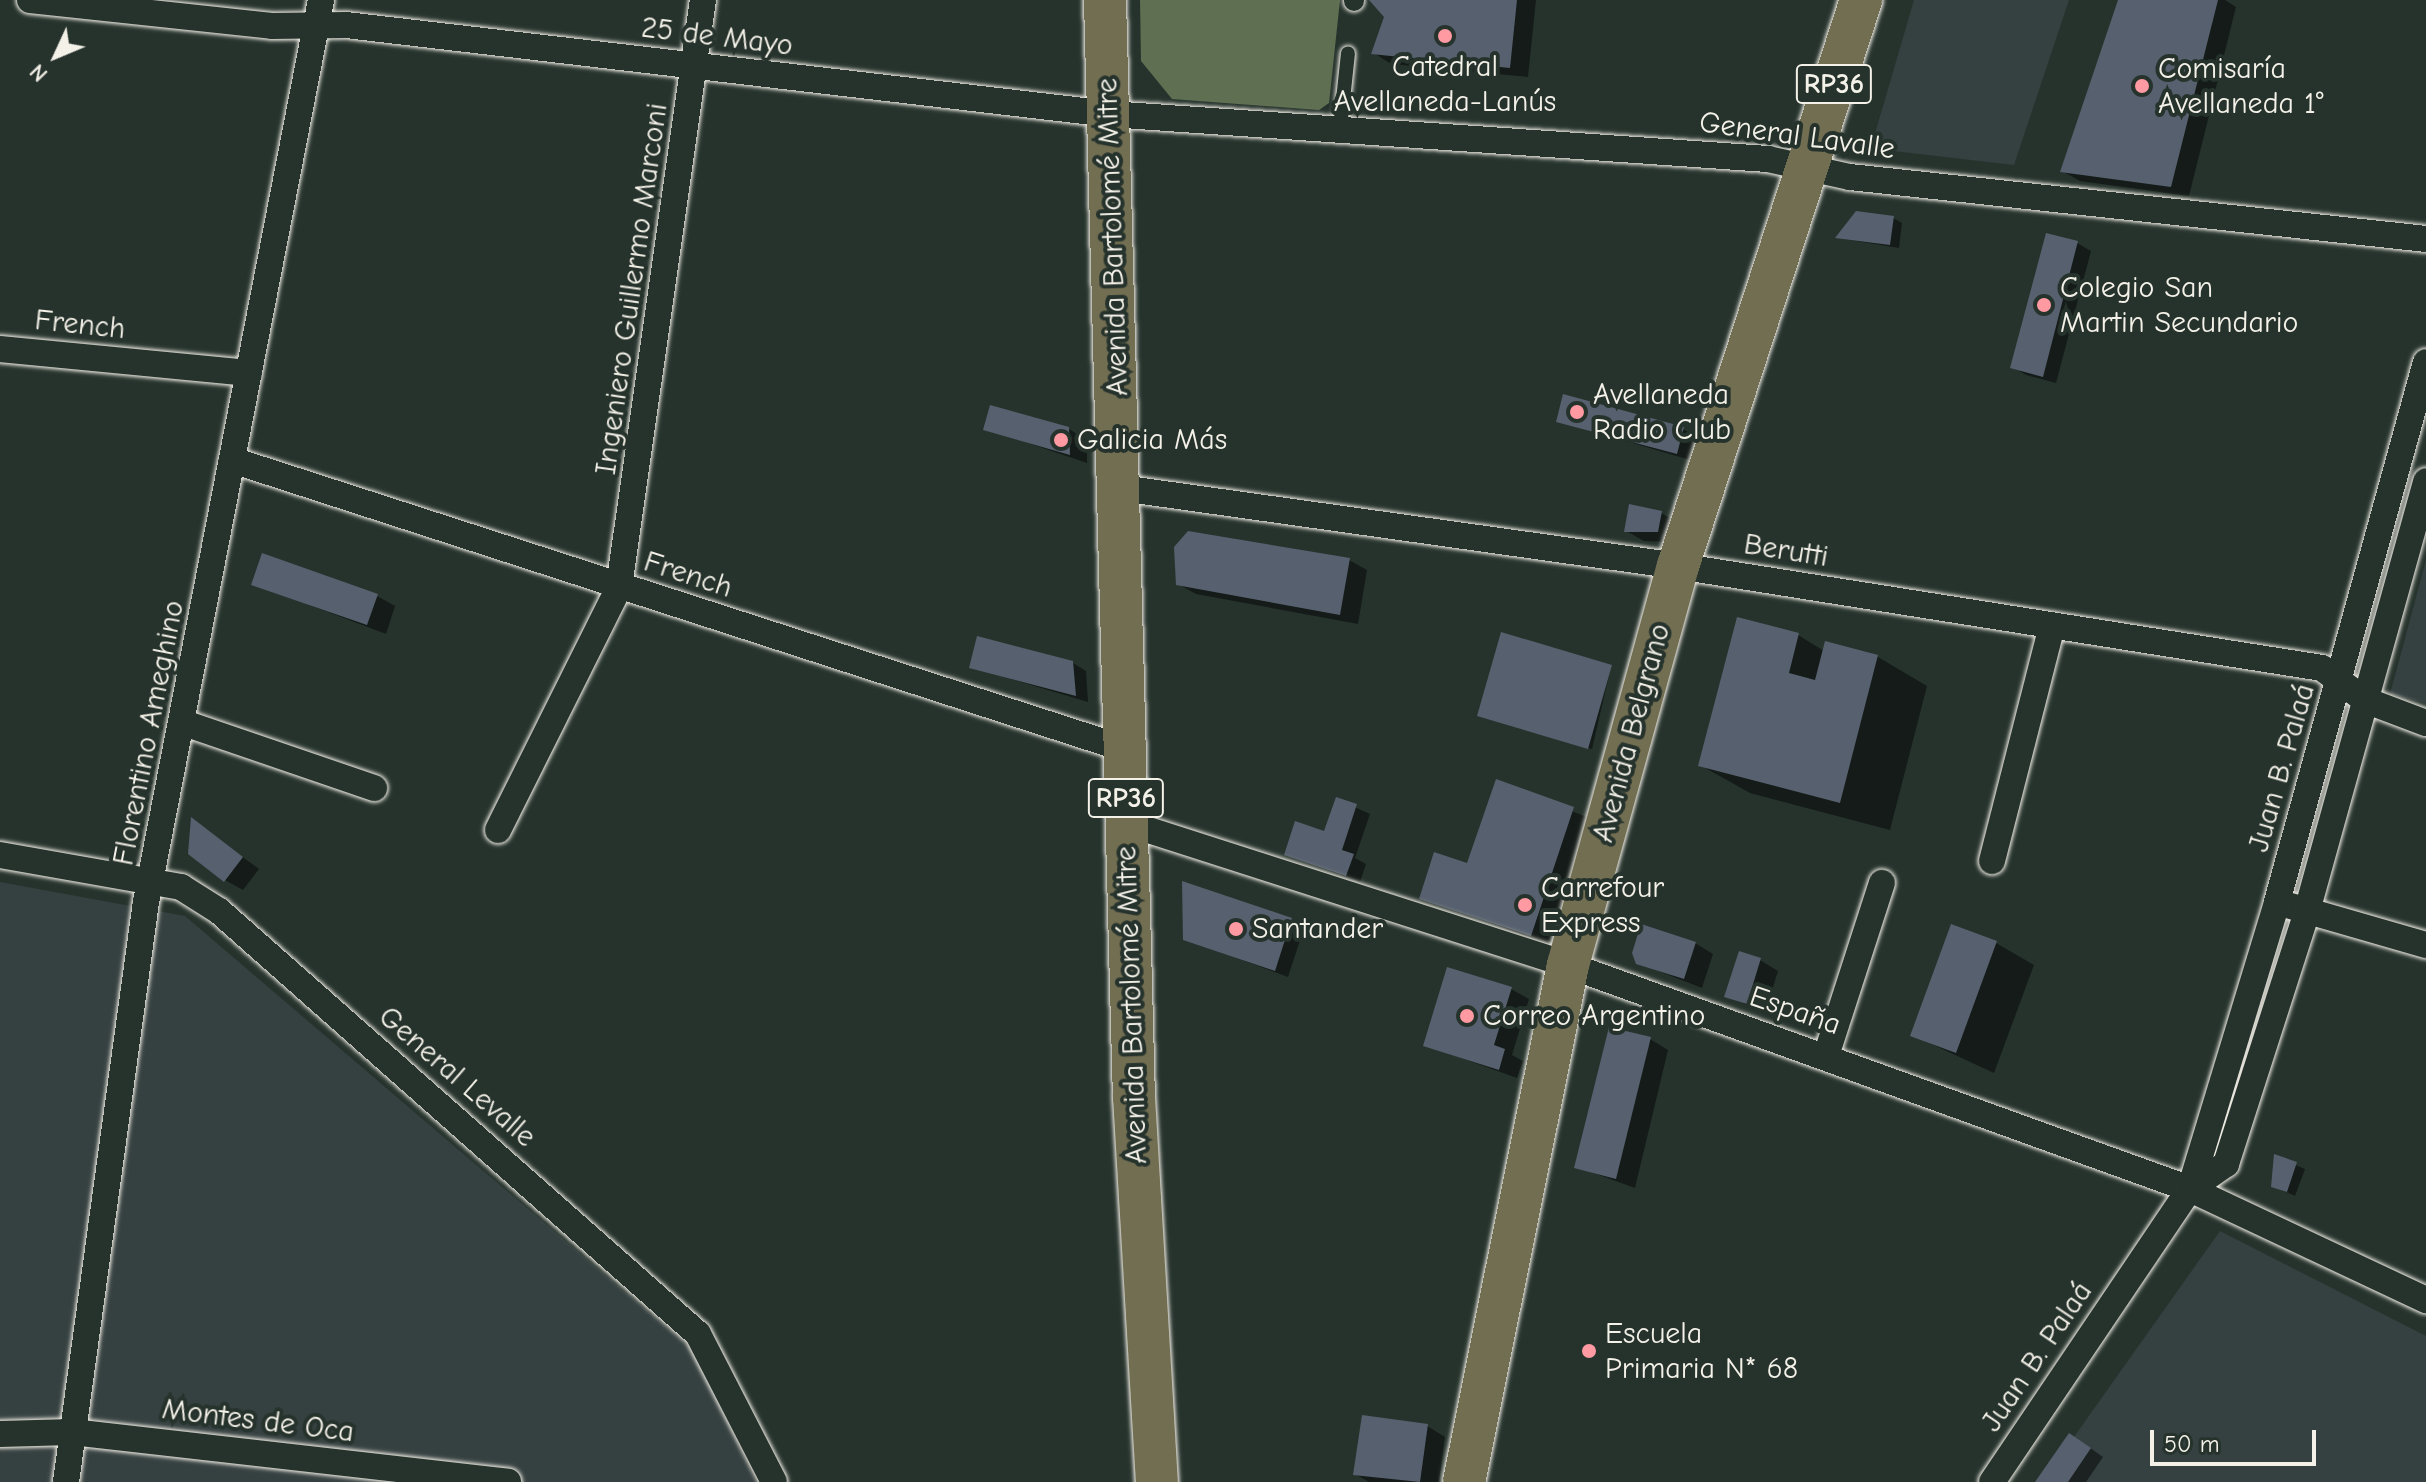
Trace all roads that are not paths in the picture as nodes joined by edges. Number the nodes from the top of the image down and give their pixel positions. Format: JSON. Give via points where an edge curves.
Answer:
{"nodes":[{"id":1,"x":30,"y":0,"type":"edge"},
{"id":2,"x":703,"y":0,"type":"edge"},
{"id":3,"x":1105,"y":0,"type":"edge"},
{"id":4,"x":1861,"y":0,"type":"edge"},
{"id":5,"x":318,"y":13,"type":"edge"},
{"id":6,"x":1348,"y":53,"type":"dead end"},
{"id":7,"x":697,"y":67,"type":"junction"},
{"id":8,"x":1109,"y":114,"type":"junction"},
{"id":9,"x":1340,"y":128,"type":"junction"},
{"id":10,"x":1807,"y":168,"type":"junction"},
{"id":11,"x":2426,"y":239,"type":"edge"},
{"id":12,"x":0,"y":349,"type":"edge"},
{"id":13,"x":2426,"y":362,"type":"edge"},
{"id":14,"x":249,"y":373,"type":"junction"},
{"id":15,"x":232,"y":460,"type":"junction"},
{"id":16,"x":2426,"y":481,"type":"edge"},
{"id":17,"x":1121,"y":488,"type":"junction"},
{"id":18,"x":1678,"y":566,"type":"junction"},
{"id":19,"x":619,"y":587,"type":"junction"},
{"id":20,"x":2052,"y":626,"type":"junction"},
{"id":21,"x":2341,"y":678,"type":"junction"},
{"id":22,"x":2365,"y":700,"type":"junction"},
{"id":23,"x":184,"y":723,"type":"junction"},
{"id":24,"x":2426,"y":723,"type":"edge"},
{"id":25,"x":1125,"y":749,"type":"junction"},
{"id":26,"x":374,"y":788,"type":"dead end"},
{"id":27,"x":1127,"y":823,"type":"junction"},
{"id":28,"x":498,"y":830,"type":"dead end"},
{"id":29,"x":0,"y":855,"type":"edge"},
{"id":30,"x":1992,"y":861,"type":"dead end"},
{"id":31,"x":154,"y":880,"type":"junction"},
{"id":32,"x":1882,"y":883,"type":"dead end"},
{"id":33,"x":2277,"y":902,"type":"junction"},
{"id":34,"x":2307,"y":911,"type":"junction"},
{"id":35,"x":2426,"y":945,"type":"edge"},
{"id":36,"x":1568,"y":965,"type":"junction"},
{"id":37,"x":1826,"y":1056,"type":"junction"},
{"id":38,"x":2190,"y":1189,"type":"junction"},
{"id":39,"x":2426,"y":1300,"type":"edge"},
{"id":40,"x":72,"y":1432,"type":"junction"},
{"id":41,"x":0,"y":1434,"type":"edge"},
{"id":42,"x":66,"y":1482,"type":"edge"},
{"id":43,"x":508,"y":1482,"type":"edge"},
{"id":44,"x":774,"y":1482,"type":"edge"},
{"id":45,"x":1157,"y":1482,"type":"edge"},
{"id":46,"x":1464,"y":1482,"type":"edge"},
{"id":47,"x":1992,"y":1482,"type":"edge"}],
"edges":[{"from":1,"to":5,"type":"street","name":"25 de Mayo"},
{"from":2,"to":7,"type":"street","name":"Ingeniero Guillermo Marconi"},
{"from":3,"to":8,"type":"main road","name":"Avenida Bartolomé Mitre","number":"RP36"},
{"from":4,"to":10,"type":"main road","name":"Avenida Belgrano","number":"RP36"},
{"from":5,"to":7,"type":"street","name":"25 de Mayo"},
{"from":5,"to":14,"type":"street","name":"Florentino Ameghino"},
{"from":6,"to":9,"type":"lane"},
{"from":7,"to":8,"type":"street","name":"25 de Mayo"},
{"from":7,"to":19,"type":"street","name":"Ingeniero Guillermo Marconi"},
{"from":8,"to":9,"type":"street","name":"General Lavalle"},
{"from":8,"to":17,"type":"main road","name":"Avenida Bartolomé Mitre","number":"RP36"},
{"from":9,"to":10,"type":"street","name":"General Lavalle"},
{"from":10,"to":11,"type":"street","name":"General Lavalle"},
{"from":10,"to":18,"type":"main road","name":"Avenida Belgrano","number":"RP36"},
{"from":12,"to":14,"type":"street","name":"French"},
{"from":13,"to":21,"type":"street","name":"Juan B. Palaá"},
{"from":14,"to":15,"type":"street","name":"Florentino Ameghino"},
{"from":15,"to":19,"type":"street","name":"French"},
{"from":15,"to":23,"type":"street","name":"Florentino Ameghino"},
{"from":16,"to":22,"type":"street","name":"Juan B. Palaá"},
{"from":17,"to":18,"type":"street","name":"Berutti"},
{"from":17,"to":25,"type":"main road","name":"Avenida Bartolomé Mitre","number":"RP36"},
{"from":18,"to":20,"type":"street","name":"Berutti"},
{"from":18,"to":36,"type":"main road","name":"Avenida Belgrano","number":"RP36"},
{"from":19,"to":25,"type":"street","name":"French"},
{"from":19,"to":28,"type":"street","name":"Ingeniero Guillermo Marconi"},
{"from":20,"to":21,"type":"street","name":"Berutti","via":[[2322,668]]},
{"from":20,"to":30,"type":"street"},
{"from":21,"to":22,"type":"street","name":"Berutti"},
{"from":21,"to":33,"type":"street","name":"Juan B. Palaá"},
{"from":22,"to":24,"type":"street","name":"Berutti"},
{"from":22,"to":34,"type":"street","name":"Juan B. Palaá"},
{"from":23,"to":26,"type":"street"},
{"from":23,"to":31,"type":"street","name":"Florentino Ameghino"},
{"from":25,"to":27,"type":"main road","name":"Avenida Bartolomé Mitre","number":"RP36"},
{"from":27,"to":36,"type":"street","name":"España"},
{"from":27,"to":45,"type":"main road","name":"Avenida Bartolomé Mitre","number":"RP36","via":[[1140,1244]]},
{"from":29,"to":31,"type":"street","name":"General Levalle"},
{"from":31,"to":40,"type":"street","name":"Florentino Ameghino"},
{"from":31,"to":44,"type":"street","name":"General Levalle","via":[[219,911],[676,1312],[712,1354]]},
{"from":32,"to":37,"type":"street"},
{"from":33,"to":34,"type":"street"},
{"from":33,"to":38,"type":"street","name":"Juan B. Palaá"},
{"from":34,"to":35,"type":"street"},
{"from":34,"to":38,"type":"street","name":"Juan B. Palaá","via":[[2226,1164]]},
{"from":36,"to":37,"type":"street","name":"España"},
{"from":36,"to":46,"type":"main road","name":"Avenida Belgrano","number":"RP36"},
{"from":37,"to":38,"type":"street","name":"España"},
{"from":38,"to":39,"type":"street","name":"España"},
{"from":38,"to":47,"type":"street","name":"Juan B. Palaá"},
{"from":40,"to":41,"type":"street","name":"Montes de Oca"},
{"from":40,"to":42,"type":"street","name":"Florentino Ameghino"},
{"from":40,"to":43,"type":"street","name":"Montes de Oca"}]}
